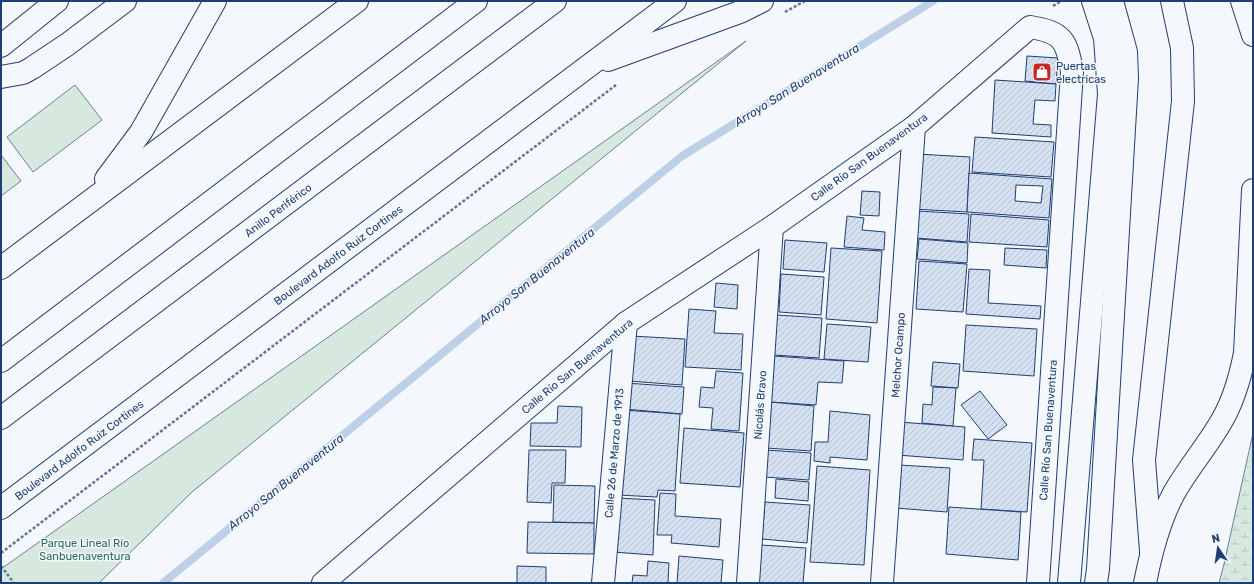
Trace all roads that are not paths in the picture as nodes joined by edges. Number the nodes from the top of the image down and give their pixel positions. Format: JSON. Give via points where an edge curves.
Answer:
{"nodes":[{"id":1,"x":57,"y":1,"type":"edge"},
{"id":2,"x":125,"y":1,"type":"edge"},
{"id":3,"x":214,"y":1,"type":"edge"},
{"id":4,"x":357,"y":1,"type":"edge"},
{"id":5,"x":476,"y":1,"type":"edge"},
{"id":6,"x":555,"y":1,"type":"edge"},
{"id":7,"x":675,"y":1,"type":"edge"},
{"id":8,"x":1093,"y":1,"type":"edge"},
{"id":9,"x":1112,"y":1,"type":"edge"},
{"id":10,"x":1172,"y":1,"type":"edge"},
{"id":11,"x":1242,"y":1,"type":"edge"},
{"id":12,"x":770,"y":8,"type":"edge"},
{"id":13,"x":1253,"y":34,"type":"edge"},
{"id":14,"x":1,"y":46,"type":"edge"},
{"id":15,"x":586,"y":68,"type":"junction"},
{"id":16,"x":1,"y":77,"type":"edge"},
{"id":17,"x":914,"y":127,"type":"junction"},
{"id":18,"x":1253,"y":190,"type":"edge"},
{"id":19,"x":772,"y":227,"type":"junction"},
{"id":20,"x":46,"y":233,"type":"junction"},
{"id":21,"x":1,"y":268,"type":"edge"},
{"id":22,"x":626,"y":323,"type":"junction"},
{"id":23,"x":1,"y":361,"type":"edge"},
{"id":24,"x":1,"y":418,"type":"edge"},
{"id":25,"x":1,"y":508,"type":"edge"},
{"id":26,"x":1151,"y":551,"type":"junction"},
{"id":27,"x":326,"y":583,"type":"edge"},
{"id":28,"x":602,"y":583,"type":"edge"},
{"id":29,"x":748,"y":583,"type":"edge"},
{"id":30,"x":882,"y":583,"type":"edge"},
{"id":31,"x":1038,"y":583,"type":"edge"},
{"id":32,"x":1069,"y":583,"type":"edge"},
{"id":33,"x":1096,"y":583,"type":"edge"},
{"id":34,"x":1145,"y":583,"type":"edge"}],
"edges":[{"from":1,"to":14,"type":"main road"},
{"from":2,"to":16,"type":"main road","via":[[32,68],[23,73]]},
{"from":3,"to":20,"type":"main road","via":[[141,132],[118,164],[72,212]]},
{"from":4,"to":20,"type":"main road"},
{"from":5,"to":23,"type":"main road"},
{"from":6,"to":24,"type":"main road","name":"Anillo Periférico"},
{"from":7,"to":15,"type":"main road","name":"Boulevard Adolfo Ruiz Cortines"},
{"from":8,"to":32,"type":"main road","via":[[1105,38],[1109,94]]},
{"from":9,"to":33,"type":"main road","via":[[1126,52],[1127,78]]},
{"from":10,"to":26,"type":"main road","via":[[1182,48],[1184,101],[1144,460]]},
{"from":11,"to":13,"type":"main road"},
{"from":12,"to":15,"type":"main road","via":[[740,12]]},
{"from":15,"to":25,"type":"main road","name":"Boulevard Adolfo Ruiz Cortines"},
{"from":17,"to":19,"type":"main road","name":"Calle Río San Buenaventura"},
{"from":17,"to":30,"type":"main road","name":"Melchor Ocampo"},
{"from":17,"to":31,"type":"main road","name":"Calle Río San Buenaventura","via":[[1030,27],[1046,29],[1062,37],[1069,52],[1072,72]]},
{"from":18,"to":26,"type":"main road","via":[[1245,353],[1240,379],[1231,404],[1218,427],[1187,470],[1173,495]]},
{"from":19,"to":22,"type":"main road","name":"Calle Río San Buenaventura"},
{"from":19,"to":29,"type":"main road","name":"Nicolás Bravo"},
{"from":20,"to":21,"type":"main road"},
{"from":22,"to":27,"type":"main road","name":"Calle Río San Buenaventura"},
{"from":22,"to":28,"type":"main road","name":"Calle 26 de Marzo de 1913"},
{"from":26,"to":34,"type":"main road"}]}
